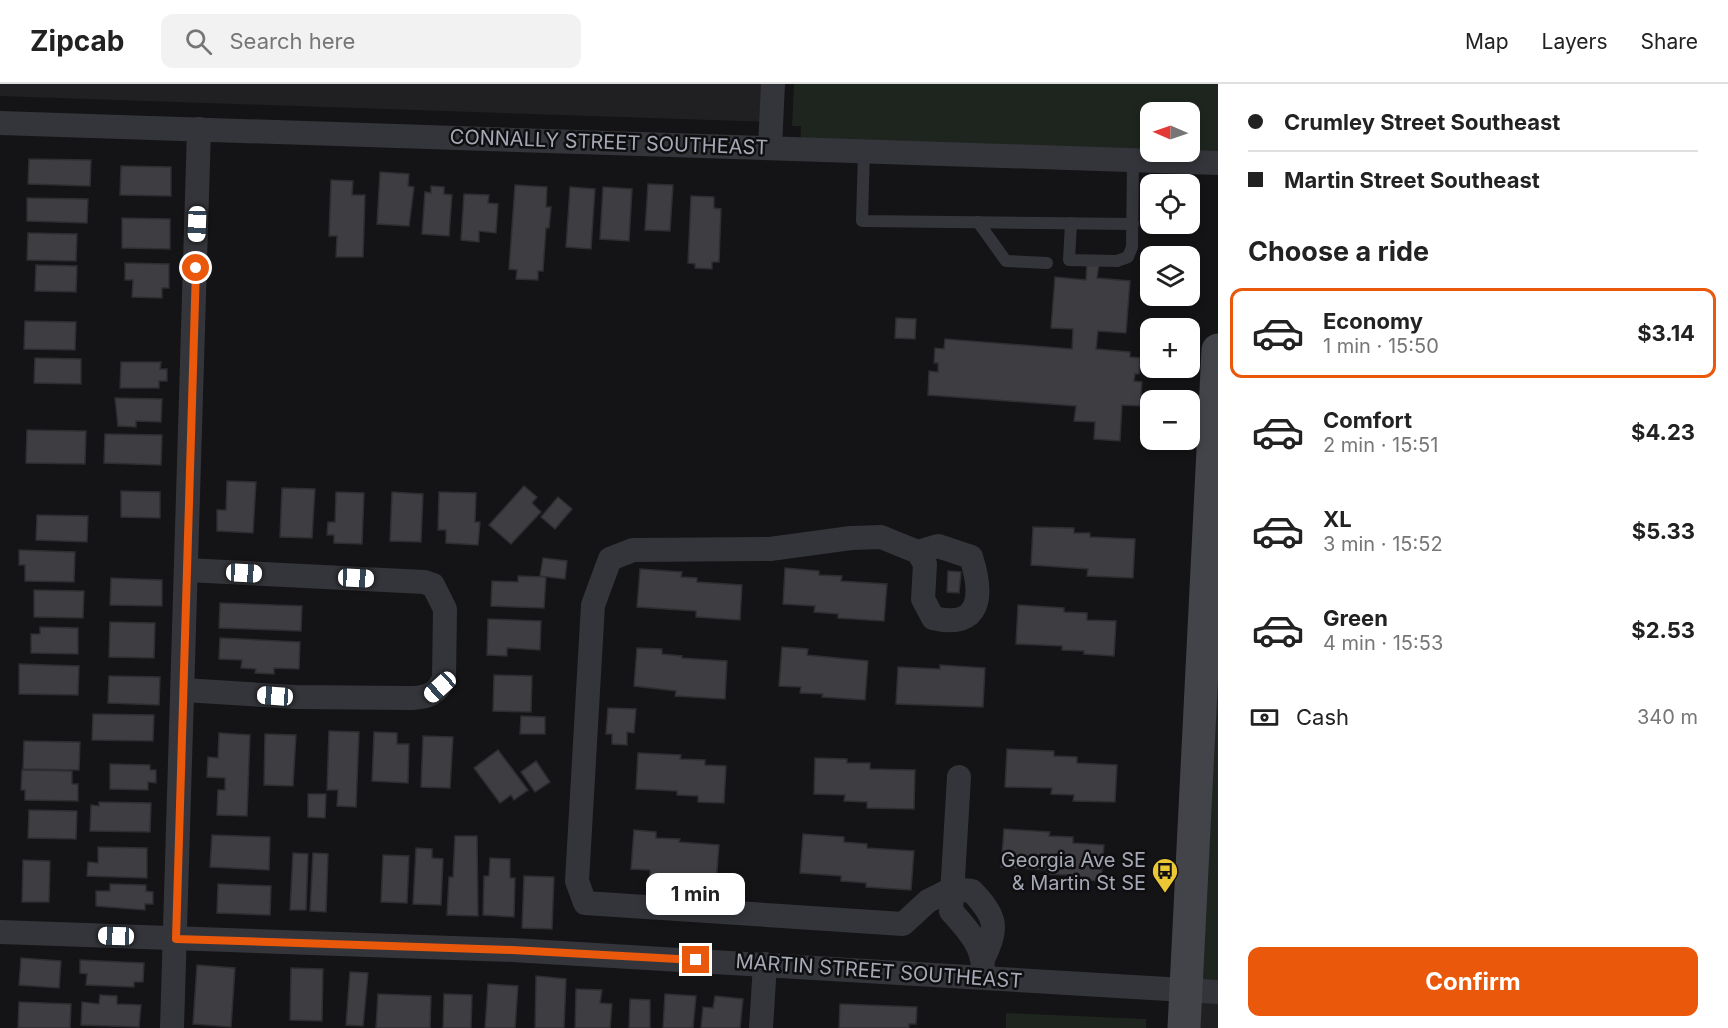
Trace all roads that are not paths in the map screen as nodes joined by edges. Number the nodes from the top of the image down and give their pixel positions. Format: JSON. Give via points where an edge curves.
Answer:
{"nodes":[{"id":1,"x":773,"y":84,"type":"edge"},
{"id":2,"x":0,"y":123,"type":"edge"},
{"id":3,"x":200,"y":129,"type":"junction"},
{"id":4,"x":770,"y":147,"type":"junction"},
{"id":5,"x":864,"y":151,"type":"junction"},
{"id":6,"x":1133,"y":160,"type":"junction"},
{"id":7,"x":1218,"y":163,"type":"edge"},
{"id":8,"x":978,"y":222,"type":"junction"},
{"id":9,"x":1071,"y":223,"type":"junction"},
{"id":10,"x":1132,"y":224,"type":"junction"},
{"id":11,"x":1047,"y":263,"type":"dead end"},
{"id":12,"x":1218,"y":350,"type":"edge"},
{"id":13,"x":1216,"y":425,"type":"edge"},
{"id":14,"x":918,"y":552,"type":"dead end"},
{"id":15,"x":187,"y":570,"type":"junction"},
{"id":16,"x":184,"y":690,"type":"junction"},
{"id":17,"x":959,"y":777,"type":"dead end"},
{"id":18,"x":952,"y":889,"type":"junction"},
{"id":19,"x":0,"y":932,"type":"edge"},
{"id":20,"x":176,"y":939,"type":"junction"},
{"id":21,"x":765,"y":964,"type":"junction"},
{"id":22,"x":983,"y":968,"type":"junction"},
{"id":23,"x":1202,"y":992,"type":"edge"},
{"id":24,"x":172,"y":1028,"type":"edge"},
{"id":25,"x":761,"y":1028,"type":"edge"},
{"id":26,"x":1185,"y":1028,"type":"edge"}],
"edges":[{"from":1,"to":4,"type":"street"},
{"from":2,"to":3,"type":"street","name":"CONNALLY STREET SOUTHEAST"},
{"from":3,"to":4,"type":"street","name":"CONNALLY STREET SOUTHEAST"},
{"from":3,"to":15,"type":"street"},
{"from":4,"to":5,"type":"street","name":"CONNALLY STREET SOUTHEAST"},
{"from":5,"to":6,"type":"street","name":"CONNALLY STREET SOUTHEAST"},
{"from":5,"to":8,"type":"lane","via":[[862,221]]},
{"from":6,"to":7,"type":"street","name":"CONNALLY STREET SOUTHEAST"},
{"from":6,"to":10,"type":"lane"},
{"from":8,"to":9,"type":"lane"},
{"from":8,"to":11,"type":"lane","via":[[1006,261]]},
{"from":9,"to":10,"type":"lane"},
{"from":9,"to":10,"type":"lane","via":[[1069,260],[1117,261],[1128,257]]},
{"from":12,"to":13,"type":"main road"},
{"from":13,"to":23,"type":"main road"},
{"from":14,"to":18,"type":"street","via":[[881,537],[770,549],[633,550],[610,559],[593,605],[577,881],[585,903],[903,924],[928,901]]},
{"from":15,"to":16,"type":"street"},
{"from":15,"to":16,"type":"street","via":[[433,585],[445,609],[444,678],[429,697],[295,697]]},
{"from":16,"to":20,"type":"street"},
{"from":17,"to":18,"type":"street"},
{"from":18,"to":22,"type":"street","via":[[951,911],[975,939]]},
{"from":19,"to":20,"type":"street","name":"MARTIN STREET SOUTHEAST"},
{"from":20,"to":21,"type":"street","name":"MARTIN STREET SOUTHEAST","via":[[512,950]]},
{"from":20,"to":24,"type":"street"},
{"from":21,"to":22,"type":"street","name":"MARTIN STREET SOUTHEAST"},
{"from":21,"to":25,"type":"street"},
{"from":22,"to":23,"type":"street","name":"MARTIN STREET SOUTHEAST"},
{"from":23,"to":26,"type":"main road"}]}
